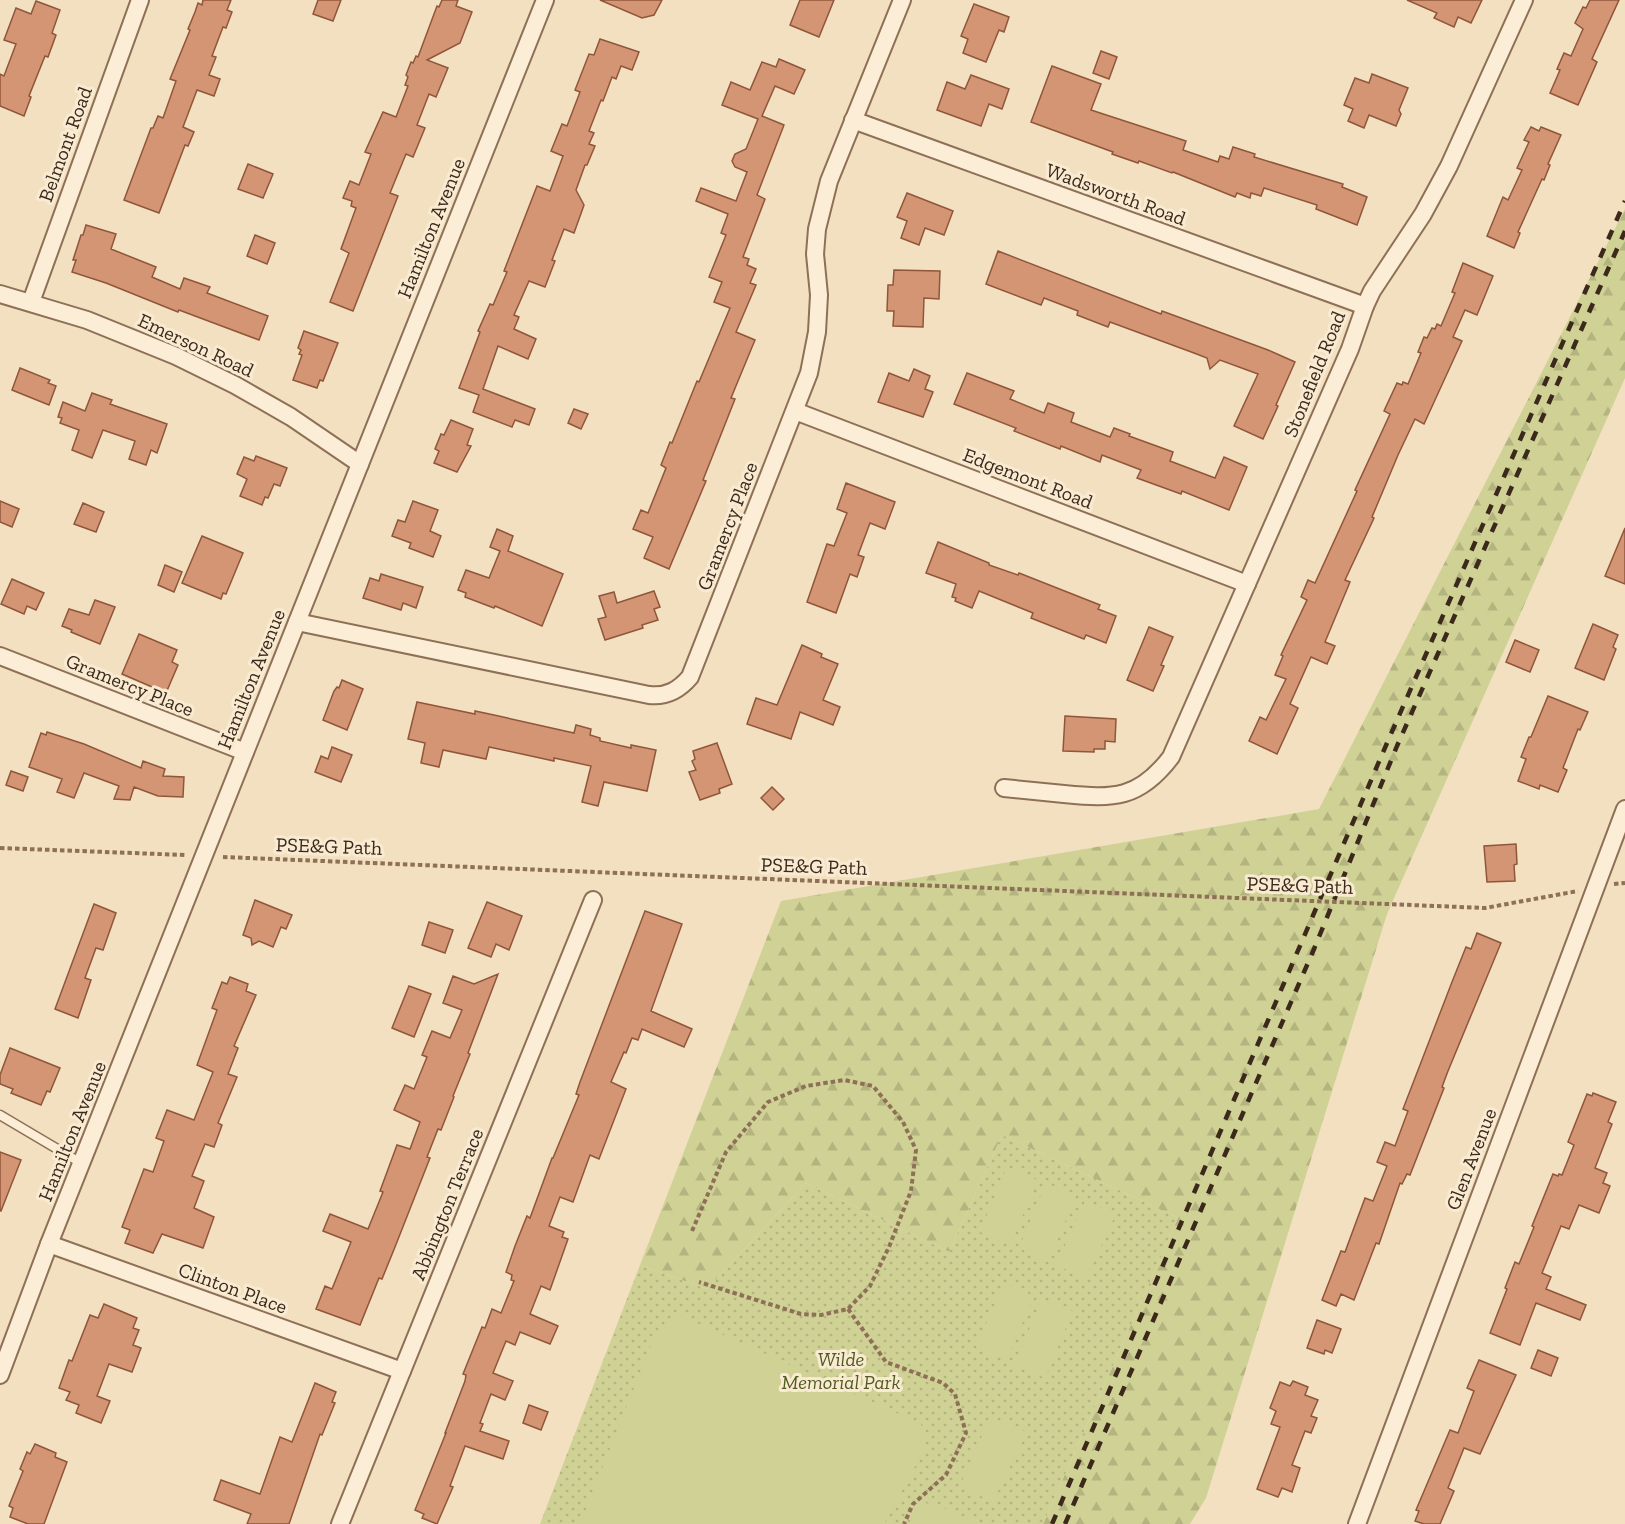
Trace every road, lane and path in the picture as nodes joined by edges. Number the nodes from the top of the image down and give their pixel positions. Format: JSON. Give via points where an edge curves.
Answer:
{"nodes":[{"id":1,"x":140,"y":0,"type":"edge"},
{"id":2,"x":545,"y":0,"type":"edge"},
{"id":3,"x":902,"y":0,"type":"edge"},
{"id":4,"x":1524,"y":0,"type":"edge"},
{"id":5,"x":853,"y":120,"type":"junction"},
{"id":6,"x":2,"y":299,"type":"edge"},
{"id":7,"x":31,"y":302,"type":"junction"},
{"id":8,"x":1365,"y":306,"type":"junction"},
{"id":9,"x":795,"y":411,"type":"junction"},
{"id":10,"x":360,"y":464,"type":"junction"},
{"id":11,"x":1247,"y":584,"type":"junction"},
{"id":12,"x":297,"y":622,"type":"junction"},
{"id":13,"x":0,"y":656,"type":"edge"},
{"id":14,"x":245,"y":752,"type":"junction"},
{"id":15,"x":1004,"y":788,"type":"dead end"},
{"id":16,"x":1625,"y":809,"type":"edge"},
{"id":17,"x":0,"y":848,"type":"edge"},
{"id":18,"x":204,"y":856,"type":"junction"},
{"id":19,"x":1625,"y":883,"type":"edge"},
{"id":20,"x":1594,"y":888,"type":"junction"},
{"id":21,"x":593,"y":900,"type":"dead end"},
{"id":22,"x":0,"y":1115,"type":"edge"},
{"id":23,"x":81,"y":1163,"type":"junction"},
{"id":24,"x":693,"y":1231,"type":"dead end"},
{"id":25,"x":49,"y":1244,"type":"junction"},
{"id":26,"x":699,"y":1282,"type":"dead end"},
{"id":27,"x":848,"y":1309,"type":"junction"},
{"id":28,"x":402,"y":1371,"type":"junction"},
{"id":29,"x":0,"y":1375,"type":"edge"},
{"id":30,"x":340,"y":1524,"type":"edge"},
{"id":31,"x":904,"y":1524,"type":"edge"},
{"id":32,"x":1357,"y":1524,"type":"edge"}],
"edges":[{"from":1,"to":7,"type":"street","name":"Belmont Road"},
{"from":2,"to":10,"type":"street","name":"Hamilton Avenue"},
{"from":3,"to":5,"type":"street","name":"Gramercy Place"},
{"from":4,"to":8,"type":"street","name":"Stonefield Road","via":[[1449,166]]},
{"from":5,"to":8,"type":"street","name":"Wadsworth Road"},
{"from":5,"to":9,"type":"street","name":"Gramercy Place","via":[[829,181],[817,229],[817,332],[809,374]]},
{"from":6,"to":7,"type":"street","name":"Emerson Road"},
{"from":7,"to":10,"type":"street","name":"Emerson Road","via":[[87,320],[235,384]]},
{"from":8,"to":11,"type":"street","name":"Stonefield Road"},
{"from":9,"to":11,"type":"street","name":"Edgemont Road"},
{"from":9,"to":12,"type":"street","name":"Gramercy Place","via":[[690,677],[669,694],[638,693]]},
{"from":10,"to":12,"type":"street","name":"Hamilton Avenue"},
{"from":11,"to":15,"type":"street","name":"Stonefield Road","via":[[1171,757],[1159,772],[1142,786],[1106,797]]},
{"from":12,"to":14,"type":"street","name":"Hamilton Avenue"},
{"from":13,"to":14,"type":"street","name":"Gramercy Place"},
{"from":14,"to":18,"type":"street","name":"Hamilton Avenue"},
{"from":16,"to":20,"type":"street","name":"Glen Avenue"},
{"from":17,"to":18,"type":"path","name":"PSE&G Path"},
{"from":18,"to":20,"type":"path","name":"PSE&G Path","via":[[1485,908]]},
{"from":18,"to":23,"type":"street","name":"Hamilton Avenue"},
{"from":19,"to":20,"type":"path","name":"PSE&G Path"},
{"from":20,"to":32,"type":"street","name":"Glen Avenue"},
{"from":21,"to":28,"type":"street","name":"Abbington Terrace"},
{"from":22,"to":23,"type":"lane"},
{"from":23,"to":25,"type":"street","name":"Hamilton Avenue"},
{"from":24,"to":27,"type":"path","via":[[726,1152],[768,1102],[806,1086],[844,1080],[873,1086],[903,1122],[916,1150],[910,1191],[889,1247],[870,1286]]},
{"from":25,"to":28,"type":"street","name":"Clinton Place"},
{"from":25,"to":29,"type":"street","name":"Hamilton Avenue"},
{"from":26,"to":27,"type":"path","via":[[801,1314],[821,1315]]},
{"from":27,"to":31,"type":"path","via":[[886,1362],[943,1383],[955,1394],[966,1433],[946,1475],[913,1504]]},
{"from":28,"to":30,"type":"street","name":"Abbington Terrace"}]}
